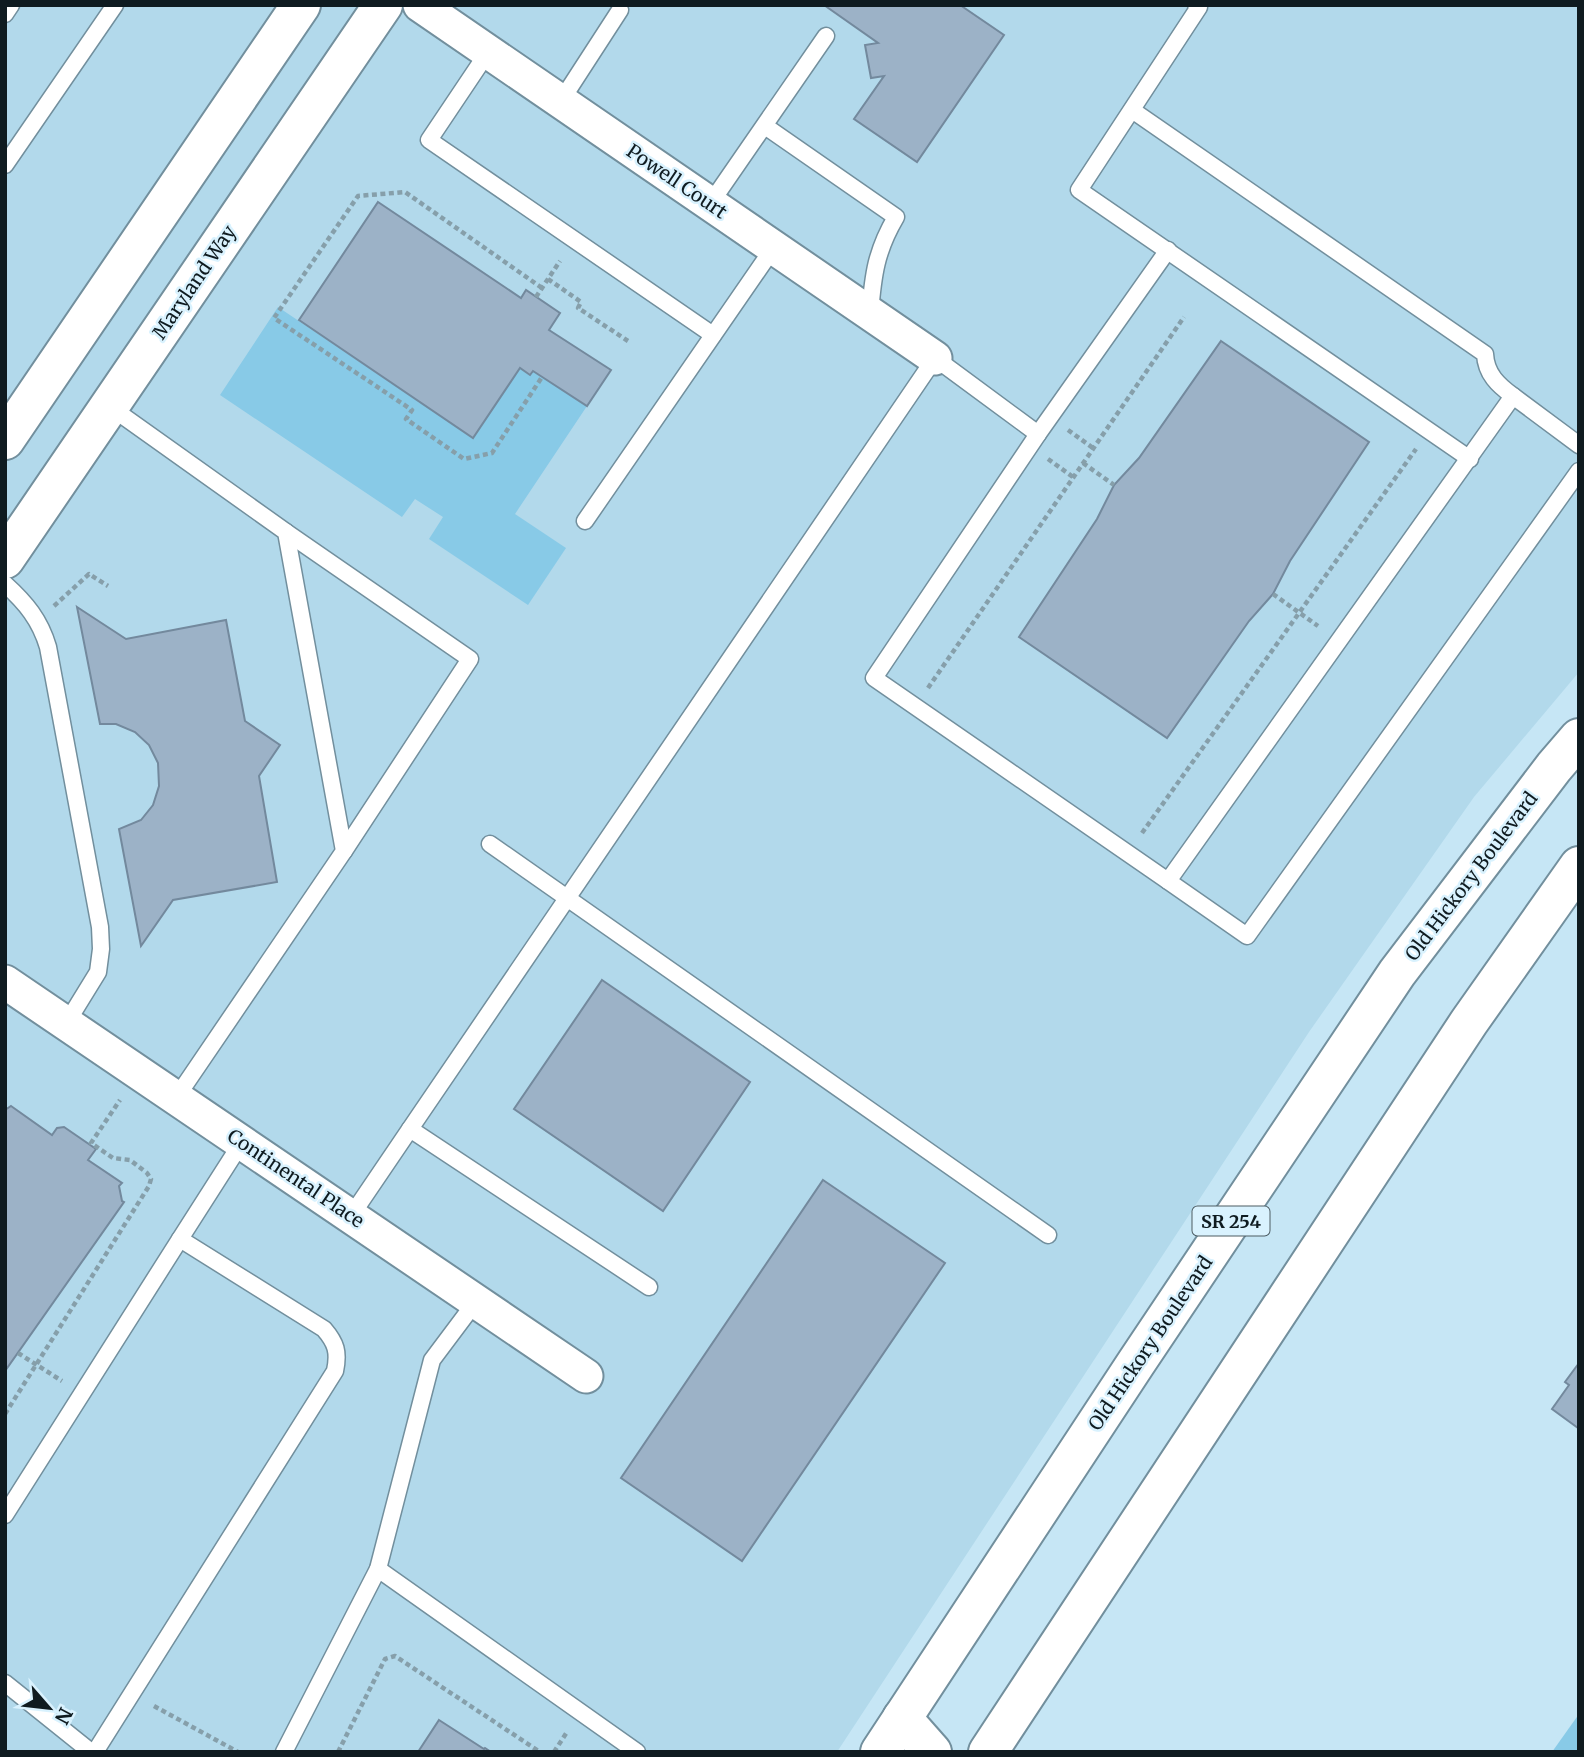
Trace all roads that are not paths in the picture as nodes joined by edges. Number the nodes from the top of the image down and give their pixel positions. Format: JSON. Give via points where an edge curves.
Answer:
{"nodes":[{"id":1,"x":11,"y":5,"type":"edge"},
{"id":2,"x":115,"y":5,"type":"edge"},
{"id":3,"x":301,"y":5,"type":"edge"},
{"id":4,"x":383,"y":5,"type":"edge"},
{"id":5,"x":420,"y":5,"type":"edge"},
{"id":6,"x":1198,"y":6,"type":"edge"},
{"id":7,"x":620,"y":10,"type":"dead end"},
{"id":8,"x":5,"y":14,"type":"edge"},
{"id":9,"x":826,"y":36,"type":"dead end"},
{"id":10,"x":488,"y":52,"type":"junction"},
{"id":11,"x":561,"y":101,"type":"junction"},
{"id":12,"x":1132,"y":110,"type":"junction"},
{"id":13,"x":765,"y":126,"type":"junction"},
{"id":14,"x":5,"y":165,"type":"edge"},
{"id":15,"x":710,"y":204,"type":"junction"},
{"id":16,"x":774,"y":247,"type":"junction"},
{"id":17,"x":1168,"y":250,"type":"junction"},
{"id":18,"x":870,"y":313,"type":"junction"},
{"id":19,"x":713,"y":335,"type":"junction"},
{"id":20,"x":935,"y":358,"type":"junction"},
{"id":21,"x":1513,"y":396,"type":"junction"},
{"id":22,"x":109,"y":406,"type":"junction"},
{"id":23,"x":1038,"y":434,"type":"junction"},
{"id":24,"x":5,"y":440,"type":"edge"},
{"id":25,"x":1579,"y":445,"type":"edge"},
{"id":26,"x":1470,"y":459,"type":"junction"},
{"id":27,"x":1579,"y":471,"type":"edge"},
{"id":28,"x":585,"y":522,"type":"dead end"},
{"id":29,"x":286,"y":532,"type":"junction"},
{"id":30,"x":5,"y":559,"type":"edge"},
{"id":31,"x":5,"y":584,"type":"edge"},
{"id":32,"x":1579,"y":738,"type":"edge"},
{"id":33,"x":490,"y":844,"type":"dead end"},
{"id":34,"x":344,"y":852,"type":"junction"},
{"id":35,"x":1579,"y":866,"type":"edge"},
{"id":36,"x":1168,"y":881,"type":"junction"},
{"id":37,"x":568,"y":899,"type":"junction"},
{"id":38,"x":5,"y":982,"type":"edge"},
{"id":39,"x":66,"y":1024,"type":"junction"},
{"id":40,"x":176,"y":1098,"type":"junction"},
{"id":41,"x":410,"y":1129,"type":"junction"},
{"id":42,"x":242,"y":1142,"type":"junction"},
{"id":43,"x":351,"y":1216,"type":"junction"},
{"id":44,"x":1048,"y":1235,"type":"dead end"},
{"id":45,"x":180,"y":1239,"type":"junction"},
{"id":46,"x":649,"y":1287,"type":"dead end"},
{"id":47,"x":477,"y":1300,"type":"junction"},
{"id":48,"x":586,"y":1376,"type":"dead end"},
{"id":49,"x":5,"y":1516,"type":"edge"},
{"id":50,"x":378,"y":1569,"type":"junction"},
{"id":51,"x":5,"y":1683,"type":"edge"},
{"id":52,"x":902,"y":1718,"type":"junction"},
{"id":53,"x":93,"y":1752,"type":"edge"},
{"id":54,"x":284,"y":1752,"type":"edge"},
{"id":55,"x":637,"y":1752,"type":"edge"},
{"id":56,"x":880,"y":1752,"type":"edge"},
{"id":57,"x":932,"y":1752,"type":"edge"},
{"id":58,"x":988,"y":1752,"type":"edge"}],
"edges":[{"from":1,"to":8,"type":"lane"},
{"from":2,"to":14,"type":"lane"},
{"from":3,"to":24,"type":"main road"},
{"from":4,"to":22,"type":"main road","name":"Maryland Way"},
{"from":5,"to":10,"type":"street","name":"Powell Court"},
{"from":6,"to":12,"type":"lane"},
{"from":7,"to":11,"type":"lane"},
{"from":9,"to":13,"type":"lane"},
{"from":10,"to":11,"type":"street","name":"Powell Court"},
{"from":10,"to":19,"type":"lane","via":[[429,140]]},
{"from":11,"to":15,"type":"street","name":"Powell Court"},
{"from":12,"to":17,"type":"lane","via":[[1079,190]]},
{"from":12,"to":21,"type":"lane","via":[[1485,354],[1491,376]]},
{"from":13,"to":15,"type":"lane"},
{"from":13,"to":18,"type":"lane","via":[[896,217],[878,252]]},
{"from":15,"to":16,"type":"street","name":"Powell Court"},
{"from":16,"to":18,"type":"street","name":"Powell Court"},
{"from":16,"to":19,"type":"lane"},
{"from":17,"to":23,"type":"lane"},
{"from":17,"to":26,"type":"lane"},
{"from":18,"to":20,"type":"street","name":"Powell Court"},
{"from":19,"to":28,"type":"lane"},
{"from":20,"to":23,"type":"lane"},
{"from":20,"to":37,"type":"lane"},
{"from":21,"to":25,"type":"lane"},
{"from":21,"to":26,"type":"lane"},
{"from":22,"to":29,"type":"lane"},
{"from":22,"to":30,"type":"main road","name":"Maryland Way"},
{"from":23,"to":36,"type":"lane","via":[[874,678]]},
{"from":26,"to":36,"type":"lane"},
{"from":27,"to":36,"type":"lane","via":[[1247,936]]},
{"from":29,"to":34,"type":"lane"},
{"from":29,"to":34,"type":"lane","via":[[470,659]]},
{"from":31,"to":39,"type":"lane","via":[[38,621],[48,647],[100,927],[98,972]]},
{"from":32,"to":52,"type":"main road","name":"Old Hickory Boulevard","number":"SR 254","via":[[1397,973]]},
{"from":33,"to":37,"type":"lane"},
{"from":34,"to":40,"type":"lane"},
{"from":35,"to":58,"type":"main road","via":[[1462,1033]]},
{"from":37,"to":41,"type":"lane"},
{"from":37,"to":44,"type":"lane"},
{"from":38,"to":39,"type":"street","name":"Continental Place"},
{"from":39,"to":40,"type":"street","name":"Continental Place"},
{"from":40,"to":42,"type":"street","name":"Continental Place"},
{"from":41,"to":43,"type":"lane"},
{"from":41,"to":46,"type":"lane"},
{"from":42,"to":43,"type":"street","name":"Continental Place"},
{"from":42,"to":45,"type":"lane"},
{"from":43,"to":47,"type":"street","name":"Continental Place"},
{"from":45,"to":49,"type":"lane"},
{"from":45,"to":53,"type":"lane","via":[[324,1329],[338,1359],[335,1371]]},
{"from":47,"to":48,"type":"street","name":"Continental Place"},
{"from":47,"to":50,"type":"lane","via":[[432,1360]]},
{"from":50,"to":54,"type":"lane"},
{"from":50,"to":55,"type":"lane"},
{"from":51,"to":53,"type":"lane"},
{"from":52,"to":56,"type":"main road","name":"Old Hickory Boulevard","number":"SR 254"},
{"from":52,"to":57,"type":"main road"}]}
